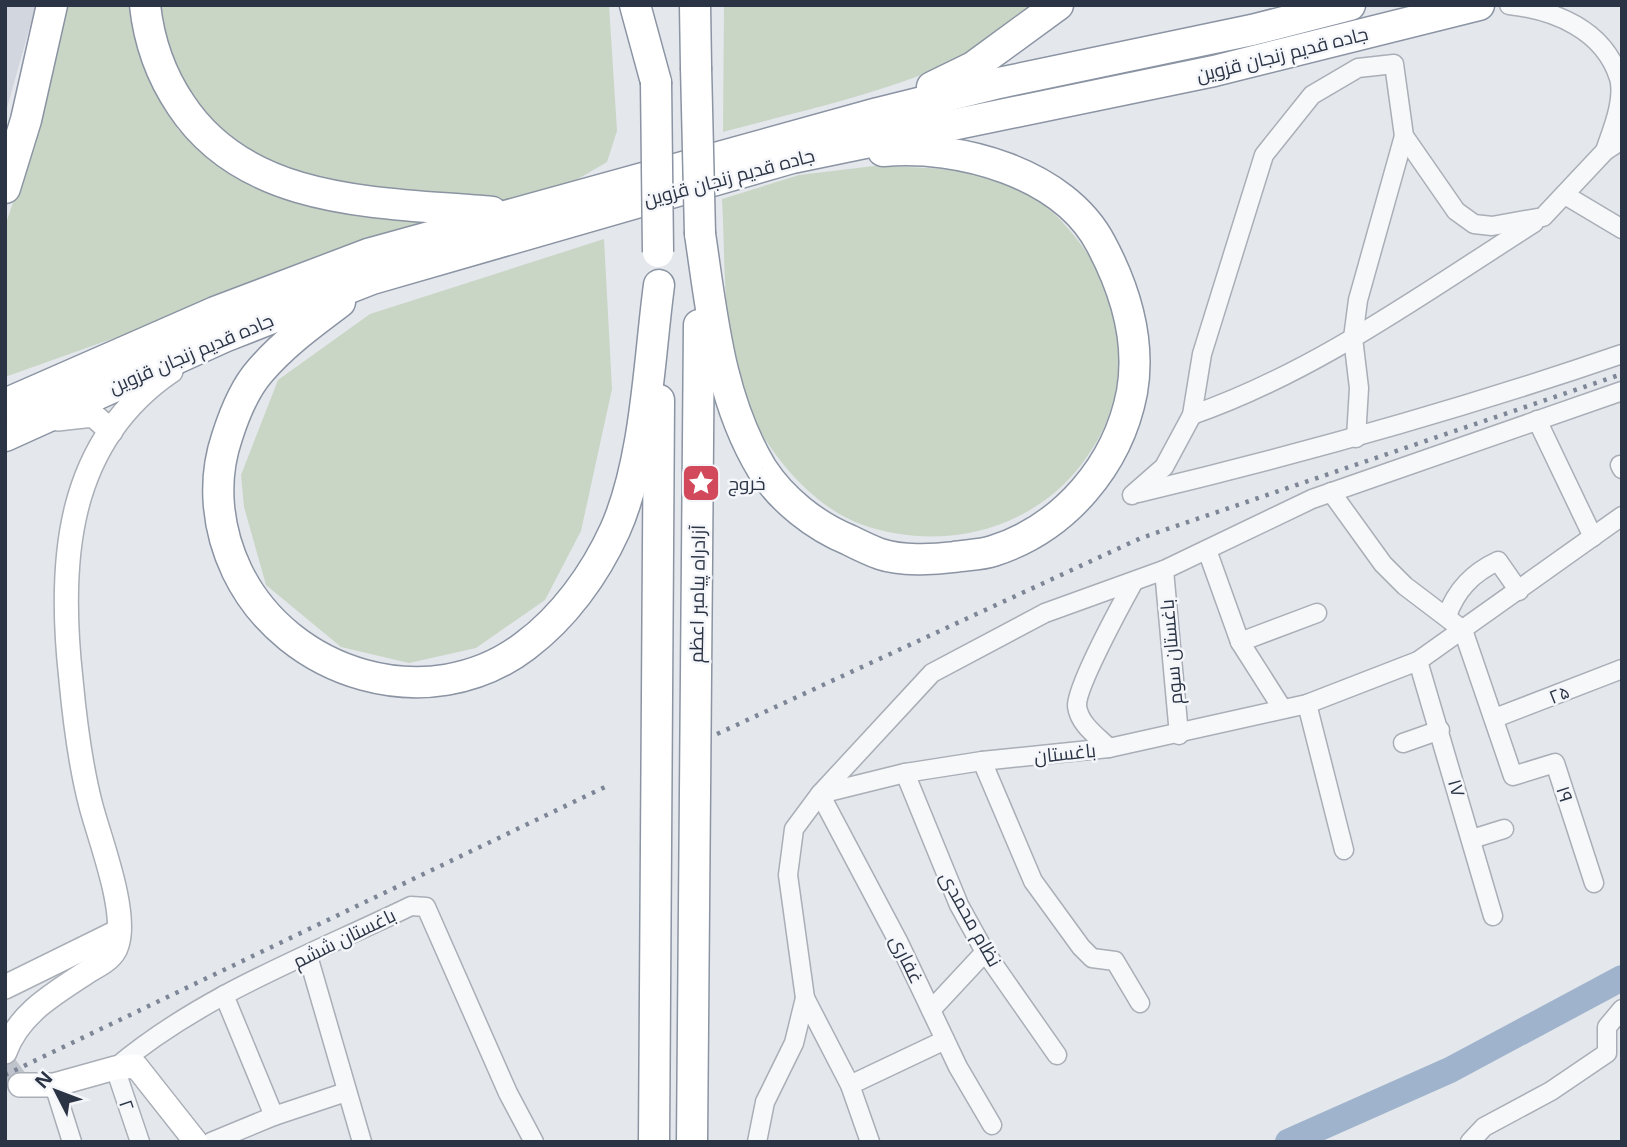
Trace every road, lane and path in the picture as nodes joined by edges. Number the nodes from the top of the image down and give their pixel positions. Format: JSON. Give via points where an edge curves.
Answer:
{"nodes":[{"id":1,"x":52,"y":5,"type":"edge"},
{"id":2,"x":145,"y":5,"type":"edge"},
{"id":3,"x":635,"y":5,"type":"edge"},
{"id":4,"x":657,"y":5,"type":"edge"},
{"id":5,"x":695,"y":5,"type":"edge"},
{"id":6,"x":1058,"y":5,"type":"edge"},
{"id":7,"x":1350,"y":5,"type":"edge"},
{"id":8,"x":1479,"y":5,"type":"edge"},
{"id":9,"x":1509,"y":5,"type":"edge"},
{"id":10,"x":1601,"y":43,"type":"junction"},
{"id":11,"x":1622,"y":58,"type":"edge"},
{"id":12,"x":656,"y":82,"type":"junction"},
{"id":13,"x":878,"y":113,"type":"junction"},
{"id":14,"x":1404,"y":136,"type":"junction"},
{"id":15,"x":1622,"y":140,"type":"edge"},
{"id":16,"x":1605,"y":151,"type":"junction"},
{"id":17,"x":792,"y":158,"type":"junction"},
{"id":18,"x":5,"y":188,"type":"edge"},
{"id":19,"x":1565,"y":195,"type":"junction"},
{"id":20,"x":510,"y":214,"type":"junction"},
{"id":21,"x":1543,"y":217,"type":"junction"},
{"id":22,"x":1622,"y":229,"type":"edge"},
{"id":23,"x":700,"y":234,"type":"junction"},
{"id":24,"x":372,"y":279,"type":"junction"},
{"id":25,"x":659,"y":285,"type":"junction"},
{"id":26,"x":224,"y":337,"type":"junction"},
{"id":27,"x":1353,"y":338,"type":"junction"},
{"id":28,"x":1622,"y":354,"type":"edge"},
{"id":29,"x":1622,"y":391,"type":"edge"},
{"id":30,"x":1192,"y":415,"type":"junction"},
{"id":31,"x":1537,"y":420,"type":"junction"},
{"id":32,"x":11,"y":423,"type":"edge"},
{"id":33,"x":111,"y":431,"type":"junction"},
{"id":34,"x":1356,"y":438,"type":"junction"},
{"id":35,"x":1331,"y":492,"type":"junction"},
{"id":36,"x":1619,"y":525,"type":"edge"},
{"id":37,"x":1593,"y":537,"type":"junction"},
{"id":38,"x":1208,"y":550,"type":"junction"},
{"id":39,"x":1164,"y":570,"type":"junction"},
{"id":40,"x":1133,"y":583,"type":"junction"},
{"id":41,"x":1519,"y":591,"type":"junction"},
{"id":42,"x":1317,"y":613,"type":"dead end"},
{"id":43,"x":1447,"y":616,"type":"junction"},
{"id":44,"x":1463,"y":630,"type":"junction"},
{"id":45,"x":1240,"y":642,"type":"junction"},
{"id":46,"x":1418,"y":661,"type":"junction"},
{"id":47,"x":1622,"y":668,"type":"edge"},
{"id":48,"x":1307,"y":704,"type":"junction"},
{"id":49,"x":1282,"y":708,"type":"junction"},
{"id":50,"x":1495,"y":718,"type":"junction"},
{"id":51,"x":1440,"y":730,"type":"junction"},
{"id":52,"x":1179,"y":735,"type":"junction"},
{"id":53,"x":1403,"y":743,"type":"dead end"},
{"id":54,"x":1109,"y":748,"type":"junction"},
{"id":55,"x":982,"y":761,"type":"junction"},
{"id":56,"x":905,"y":773,"type":"junction"},
{"id":57,"x":820,"y":794,"type":"junction"},
{"id":58,"x":1504,"y":829,"type":"dead end"},
{"id":59,"x":1472,"y":839,"type":"junction"},
{"id":60,"x":1344,"y":850,"type":"dead end"},
{"id":61,"x":1594,"y":884,"type":"dead end"},
{"id":62,"x":1493,"y":916,"type":"dead end"},
{"id":63,"x":119,"y":931,"type":"junction"},
{"id":64,"x":985,"y":952,"type":"junction"},
{"id":65,"x":308,"y":956,"type":"junction"},
{"id":66,"x":5,"y":987,"type":"edge"},
{"id":67,"x":224,"y":995,"type":"junction"},
{"id":68,"x":805,"y":998,"type":"junction"},
{"id":69,"x":1140,"y":1003,"type":"dead end"},
{"id":70,"x":1622,"y":1009,"type":"edge"},
{"id":71,"x":931,"y":1010,"type":"junction"},
{"id":72,"x":945,"y":1040,"type":"junction"},
{"id":73,"x":5,"y":1052,"type":"edge"},
{"id":74,"x":1058,"y":1055,"type":"dead end"},
{"id":75,"x":115,"y":1068,"type":"junction"},
{"id":76,"x":20,"y":1084,"type":"dead end"},
{"id":77,"x":54,"y":1085,"type":"junction"},
{"id":78,"x":850,"y":1085,"type":"junction"},
{"id":79,"x":345,"y":1092,"type":"junction"},
{"id":80,"x":274,"y":1116,"type":"junction"},
{"id":81,"x":992,"y":1125,"type":"dead end"},
{"id":82,"x":759,"y":1139,"type":"edge"},
{"id":83,"x":72,"y":1142,"type":"edge"},
{"id":84,"x":140,"y":1142,"type":"edge"},
{"id":85,"x":196,"y":1142,"type":"edge"},
{"id":86,"x":211,"y":1142,"type":"edge"},
{"id":87,"x":362,"y":1142,"type":"edge"},
{"id":88,"x":534,"y":1142,"type":"edge"},
{"id":89,"x":654,"y":1142,"type":"edge"},
{"id":90,"x":692,"y":1142,"type":"edge"},
{"id":91,"x":870,"y":1142,"type":"edge"},
{"id":92,"x":1470,"y":1142,"type":"edge"}],
"edges":[{"from":1,"to":18,"type":"highway"},
{"from":2,"to":20,"type":"highway","via":[[155,56],[187,114],[231,158],[264,177],[305,190],[387,203]]},
{"from":3,"to":12,"type":"highway"},
{"from":4,"to":12,"type":"highway","name":"آزادراه پیامبر اعظم"},
{"from":5,"to":23,"type":"highway","name":"آزادراه پیامبر اعظم","bridge":true},
{"from":6,"to":13,"type":"highway","via":[[973,67]]},
{"from":7,"to":13,"type":"highway","name":"جاده قدیم زنجان قزوین"},
{"from":8,"to":17,"type":"highway","name":"جاده قدیم زنجان قزوین","via":[[1214,71]]},
{"from":9,"to":10,"type":"street","via":[[1562,18]]},
{"from":10,"to":11,"type":"street"},
{"from":10,"to":16,"type":"street","via":[[1619,79],[1618,112]]},
{"from":12,"to":25,"type":"highway","name":"آزادراه پیامبر اعظم","bridge":true},
{"from":13,"to":20,"type":"highway","name":"جاده قدیم زنجان قزوین"},
{"from":14,"to":21,"type":"street","via":[[1456,211],[1474,225]]},
{"from":14,"to":27,"type":"street","via":[[1358,300]]},
{"from":14,"to":30,"type":"street","via":[[1394,64],[1358,68],[1312,95],[1264,155],[1202,354]]},
{"from":15,"to":16,"type":"street"},
{"from":16,"to":19,"type":"street"},
{"from":17,"to":23,"type":"highway","via":[[894,150],[1004,166],[1051,189],[1091,226],[1123,290],[1132,321],[1132,389],[1113,452],[1094,479],[1048,524],[991,551],[934,559],[883,555],[809,519],[764,472],[746,439],[719,364]]},
{"from":17,"to":24,"type":"highway","name":"جاده قدیم زنجان قزوین"},
{"from":19,"to":21,"type":"street"},
{"from":19,"to":22,"type":"street"},
{"from":20,"to":32,"type":"highway","name":"جاده قدیم زنجان قزوین","via":[[368,254],[97,361]]},
{"from":21,"to":27,"type":"street"},
{"from":23,"to":90,"type":"highway","name":"آزادراه پیامبر اعظم"},
{"from":24,"to":25,"type":"highway","via":[[298,334],[258,372],[235,413],[221,455],[217,499],[226,550],[246,590],[271,624],[307,652],[347,672],[393,682],[444,681],[483,669],[524,647],[562,612],[591,573],[615,529],[632,479]]},
{"from":24,"to":26,"type":"highway","name":"جاده قدیم زنجان قزوین"},
{"from":25,"to":89,"type":"highway","name":"آزادراه پیامبر اعظم"},
{"from":26,"to":32,"type":"highway","name":"جاده قدیم زنجان قزوین"},
{"from":26,"to":33,"type":"street","via":[[146,389]]},
{"from":27,"to":30,"type":"street","via":[[1236,400]]},
{"from":27,"to":34,"type":"street","via":[[1359,388]]},
{"from":28,"to":34,"type":"street"},
{"from":29,"to":31,"type":"street"},
{"from":30,"to":34,"type":"street","via":[[1164,467],[1132,495]]},
{"from":31,"to":35,"type":"street"},
{"from":31,"to":37,"type":"street"},
{"from":32,"to":33,"type":"street","via":[[93,415]]},
{"from":33,"to":63,"type":"street","via":[[81,489],[64,575],[81,762],[119,906]]},
{"from":35,"to":38,"type":"street"},
{"from":35,"to":43,"type":"street","via":[[1383,564]]},
{"from":36,"to":37,"type":"street","name":"باغستان"},
{"from":37,"to":41,"type":"street","name":"باغستان"},
{"from":38,"to":39,"type":"street"},
{"from":38,"to":45,"type":"street"},
{"from":39,"to":40,"type":"street"},
{"from":39,"to":52,"type":"street","name":"باغستان سوم"},
{"from":40,"to":54,"type":"street","via":[[1077,704],[1081,720]]},
{"from":40,"to":57,"type":"street","via":[[1045,613],[933,673]]},
{"from":41,"to":43,"type":"street","via":[[1498,561],[1461,588]]},
{"from":41,"to":44,"type":"street","name":"باغستان"},
{"from":42,"to":45,"type":"street"},
{"from":43,"to":44,"type":"street"},
{"from":44,"to":46,"type":"street","name":"باغستان"},
{"from":44,"to":50,"type":"street"},
{"from":45,"to":49,"type":"street"},
{"from":46,"to":48,"type":"street","name":"باغستان"},
{"from":46,"to":51,"type":"street","name":"۱۷"},
{"from":47,"to":50,"type":"street","name":"۲۵"},
{"from":48,"to":49,"type":"street","name":"باغستان"},
{"from":48,"to":60,"type":"street"},
{"from":49,"to":52,"type":"street","name":"باغستان"},
{"from":50,"to":61,"type":"street","name":"۱۹","via":[[1513,776],[1555,763]]},
{"from":51,"to":53,"type":"street"},
{"from":51,"to":59,"type":"street","name":"۱۷"},
{"from":52,"to":54,"type":"street","name":"باغستان"},
{"from":54,"to":55,"type":"street","name":"باغستان"},
{"from":55,"to":56,"type":"street","name":"باغستان"},
{"from":55,"to":69,"type":"street","via":[[1032,881],[1092,958],[1115,961]]},
{"from":56,"to":57,"type":"street","name":"باغستان"},
{"from":56,"to":64,"type":"street","name":"نظام محمدی","via":[[938,859]]},
{"from":57,"to":68,"type":"street","via":[[794,829],[788,875]]},
{"from":57,"to":71,"type":"street","name":"غفاری"},
{"from":58,"to":59,"type":"street"},
{"from":59,"to":62,"type":"street","name":"۱۷"},
{"from":63,"to":66,"type":"street"},
{"from":63,"to":73,"type":"street","via":[[108,959],[21,1021]]},
{"from":64,"to":71,"type":"street"},
{"from":64,"to":74,"type":"street","name":"نظام محمدی"},
{"from":65,"to":67,"type":"street","name":"باغستان ششم"},
{"from":65,"to":79,"type":"street"},
{"from":65,"to":88,"type":"street","name":"باغستان ششم","via":[[411,906],[426,907]]},
{"from":67,"to":75,"type":"street","name":"باغستان ششم","via":[[146,1041]]},
{"from":67,"to":80,"type":"street"},
{"from":68,"to":78,"type":"street"},
{"from":68,"to":82,"type":"street","via":[[794,1043],[765,1102]]},
{"from":70,"to":92,"type":"street","via":[[1607,1027],[1607,1053],[1551,1091],[1484,1127]]},
{"from":71,"to":72,"type":"street","name":"غفاری"},
{"from":72,"to":78,"type":"street"},
{"from":72,"to":81,"type":"street","name":"غفاری"},
{"from":75,"to":77,"type":"street"},
{"from":75,"to":84,"type":"street","name":"۲"},
{"from":75,"to":85,"type":"street","via":[[136,1066]]},
{"from":76,"to":77,"type":"street"},
{"from":77,"to":83,"type":"street"},
{"from":78,"to":91,"type":"street"},
{"from":79,"to":80,"type":"street"},
{"from":79,"to":87,"type":"street"},
{"from":80,"to":86,"type":"street"}]}
